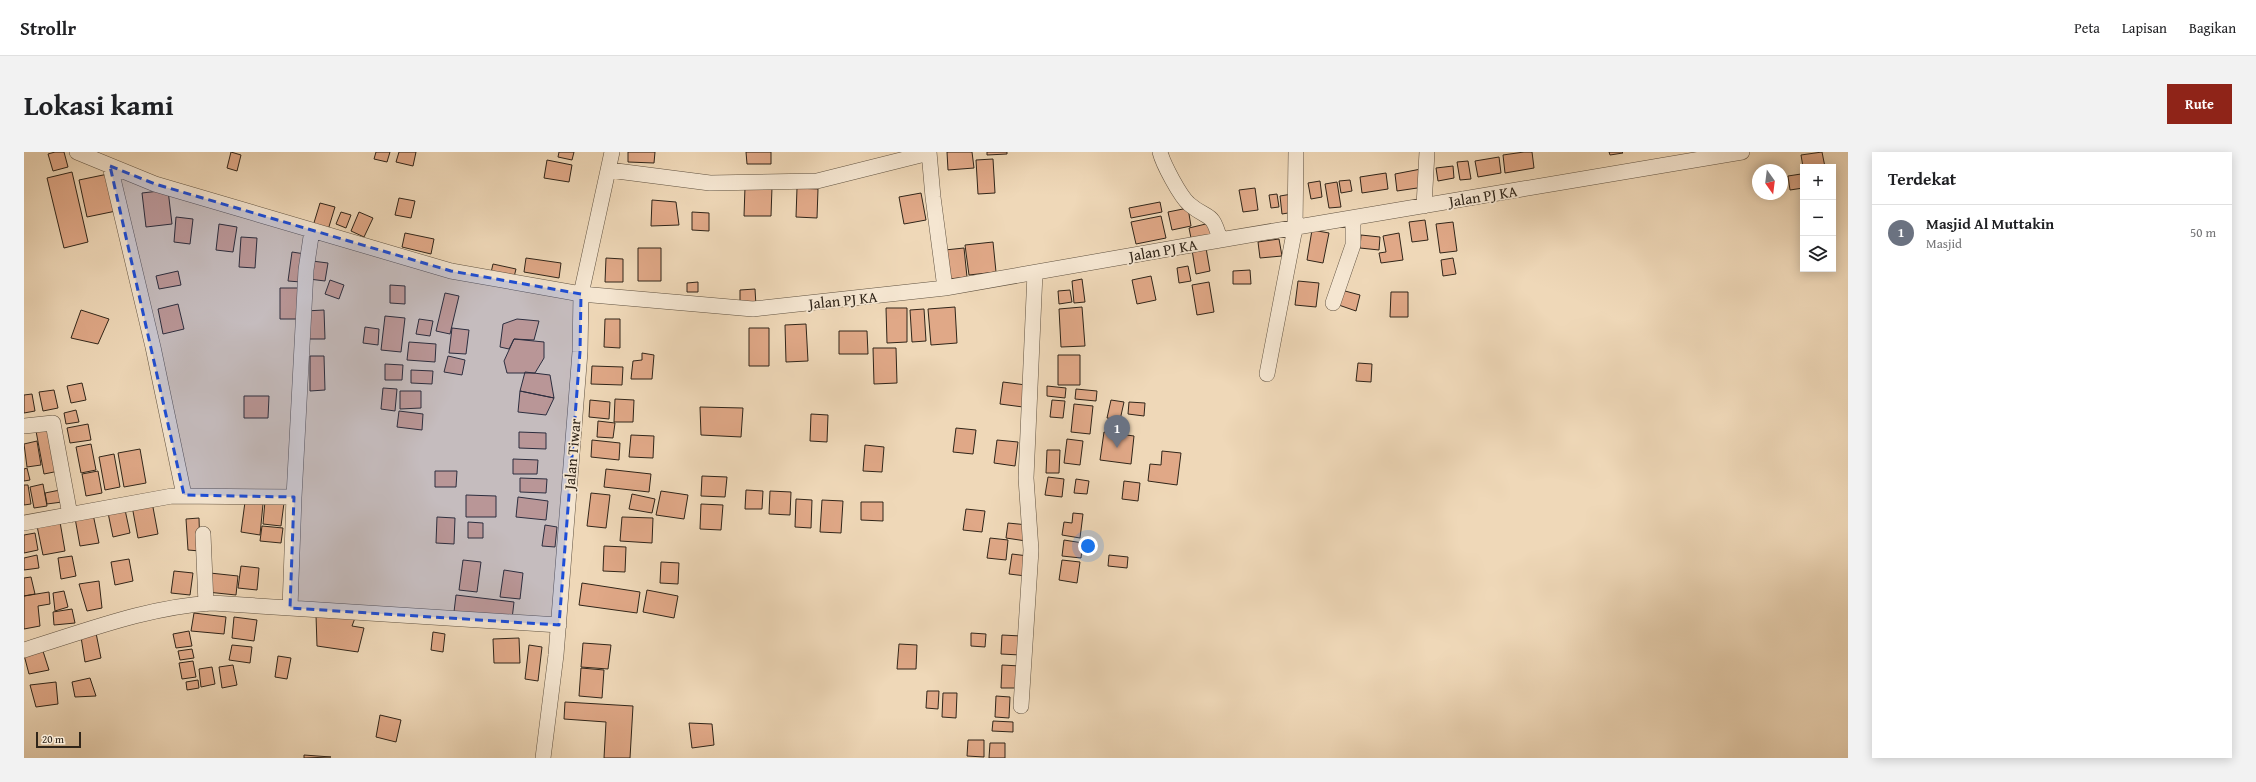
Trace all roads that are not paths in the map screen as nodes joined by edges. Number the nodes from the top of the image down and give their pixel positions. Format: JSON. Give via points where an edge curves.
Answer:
{"nodes":[{"id":1,"x":77,"y":152,"type":"edge"},
{"id":2,"x":612,"y":152,"type":"edge"},
{"id":3,"x":929,"y":152,"type":"edge"},
{"id":4,"x":1160,"y":152,"type":"edge"},
{"id":5,"x":1296,"y":152,"type":"edge"},
{"id":6,"x":1428,"y":152,"type":"edge"},
{"id":7,"x":1742,"y":152,"type":"edge"},
{"id":8,"x":110,"y":166,"type":"junction"},
{"id":9,"x":609,"y":170,"type":"junction"},
{"id":10,"x":1424,"y":206,"type":"junction"},
{"id":11,"x":1353,"y":218,"type":"junction"},
{"id":12,"x":1295,"y":228,"type":"junction"},
{"id":13,"x":312,"y":230,"type":"junction"},
{"id":14,"x":1220,"y":240,"type":"junction"},
{"id":15,"x":1035,"y":273,"type":"junction"},
{"id":16,"x":945,"y":288,"type":"junction"},
{"id":17,"x":581,"y":294,"type":"junction"},
{"id":18,"x":1333,"y":303,"type":"dead end"},
{"id":19,"x":1268,"y":374,"type":"dead end"},
{"id":20,"x":24,"y":426,"type":"edge"},
{"id":21,"x":184,"y":495,"type":"junction"},
{"id":22,"x":294,"y":497,"type":"junction"},
{"id":23,"x":70,"y":515,"type":"junction"},
{"id":24,"x":24,"y":524,"type":"edge"},
{"id":25,"x":203,"y":534,"type":"dead end"},
{"id":26,"x":206,"y":604,"type":"junction"},
{"id":27,"x":290,"y":608,"type":"junction"},
{"id":28,"x":559,"y":625,"type":"junction"},
{"id":29,"x":24,"y":650,"type":"edge"},
{"id":30,"x":1021,"y":706,"type":"dead end"},
{"id":31,"x":543,"y":758,"type":"edge"}],
"edges":[{"from":1,"to":8,"type":"street","name":"Jalan PJ KA"},
{"from":2,"to":9,"type":"street","name":"Jalan Tiwar"},
{"from":3,"to":9,"type":"street","via":[[817,181],[710,183]]},
{"from":3,"to":16,"type":"street"},
{"from":4,"to":14,"type":"street","via":[[1186,201],[1214,220]]},
{"from":5,"to":12,"type":"street"},
{"from":6,"to":10,"type":"street"},
{"from":7,"to":10,"type":"street","name":"Jalan PJ KA"},
{"from":8,"to":13,"type":"street","name":"Jalan PJ KA","via":[[155,184]]},
{"from":8,"to":21,"type":"street","via":[[153,347]]},
{"from":9,"to":17,"type":"street","name":"Jalan Tiwar"},
{"from":10,"to":11,"type":"street","name":"Jalan PJ KA"},
{"from":11,"to":12,"type":"street","name":"Jalan PJ KA"},
{"from":11,"to":18,"type":"street","via":[[1352,245]]},
{"from":12,"to":14,"type":"street","name":"Jalan PJ KA"},
{"from":12,"to":19,"type":"street"},
{"from":13,"to":17,"type":"street","name":"Jalan PJ KA","via":[[451,271]]},
{"from":13,"to":22,"type":"street","via":[[306,270]]},
{"from":14,"to":15,"type":"street","name":"Jalan PJ KA"},
{"from":15,"to":16,"type":"street","name":"Jalan PJ KA"},
{"from":15,"to":30,"type":"street","via":[[1026,478],[1031,550]]},
{"from":16,"to":17,"type":"street","name":"Jalan PJ KA","via":[[753,309]]},
{"from":17,"to":28,"type":"street","name":"Jalan Tiwar","via":[[580,352]]},
{"from":20,"to":23,"type":"street","via":[[52,423]]},
{"from":21,"to":22,"type":"street"},
{"from":21,"to":23,"type":"street"},
{"from":22,"to":27,"type":"street"},
{"from":23,"to":24,"type":"street"},
{"from":25,"to":26,"type":"street"},
{"from":26,"to":27,"type":"street"},
{"from":26,"to":29,"type":"street","via":[[149,612]]},
{"from":27,"to":28,"type":"street"},
{"from":28,"to":31,"type":"street","name":"Jalan Tiwar"}]}
